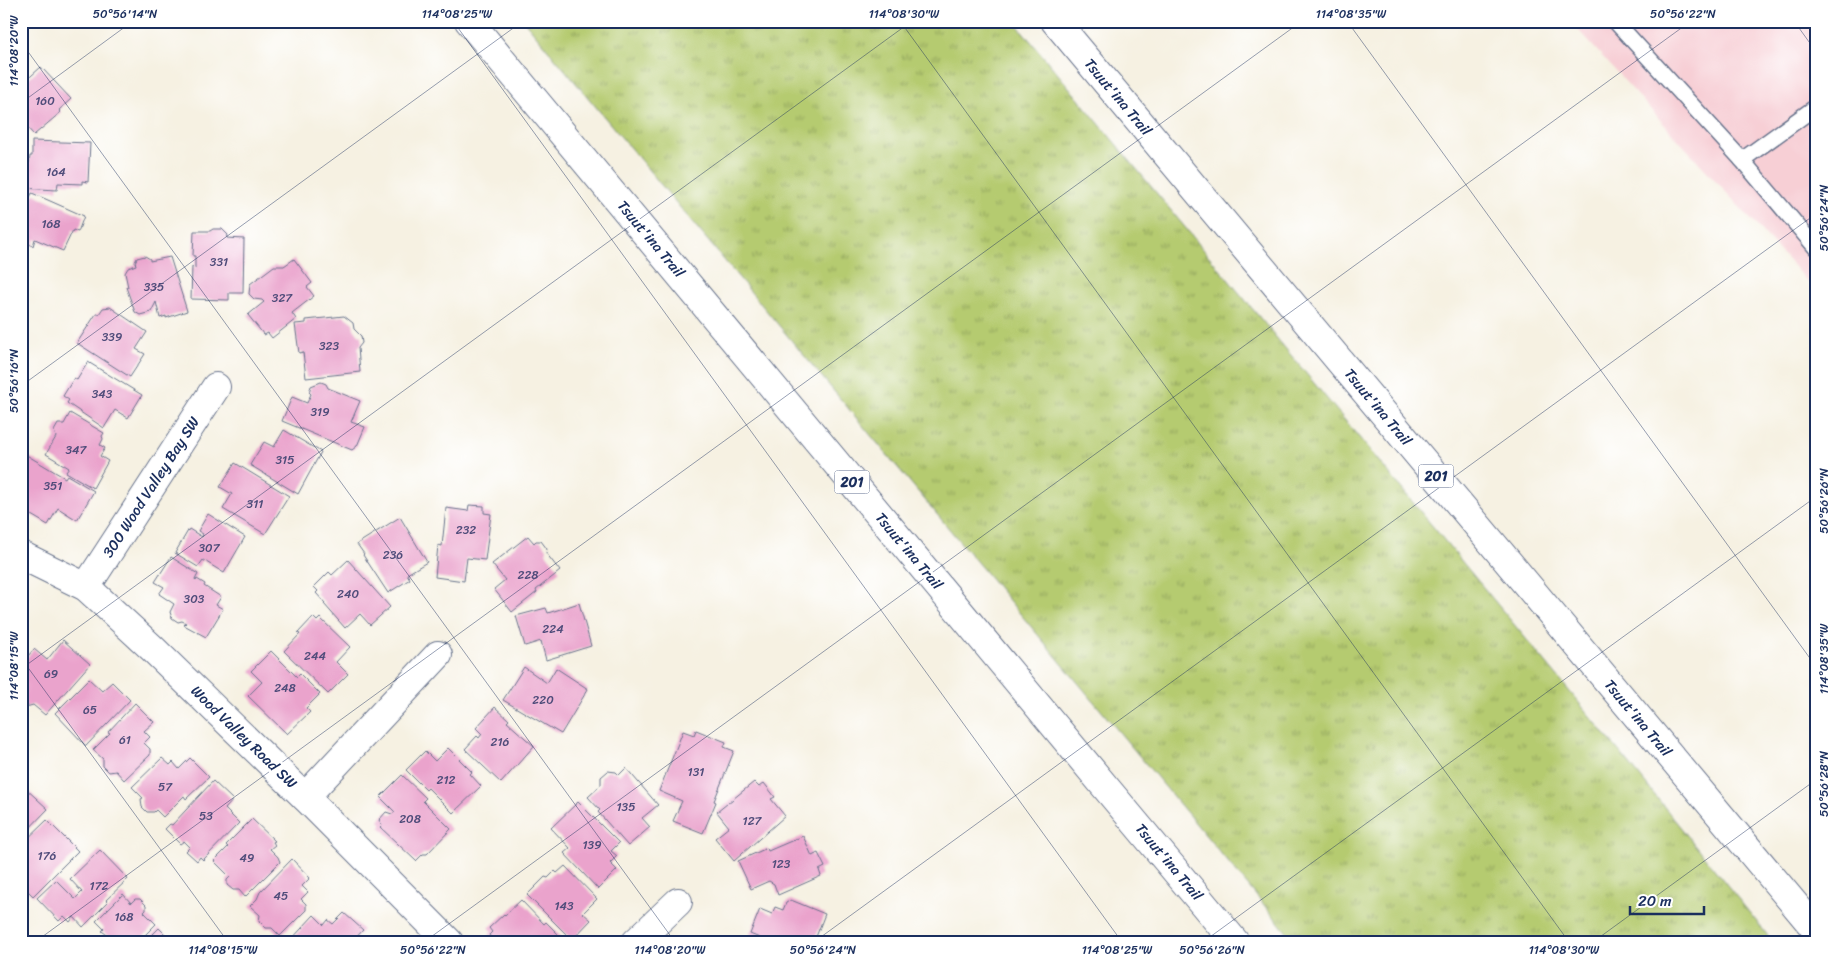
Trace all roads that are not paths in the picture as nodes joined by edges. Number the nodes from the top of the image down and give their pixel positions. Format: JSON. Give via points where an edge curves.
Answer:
{"nodes":[{"id":1,"x":470,"y":21,"type":"edge"},
{"id":2,"x":1055,"y":21,"type":"edge"},
{"id":3,"x":1616,"y":21,"type":"edge"},
{"id":4,"x":1817,"y":107,"type":"edge"},
{"id":5,"x":1742,"y":160,"type":"junction"},
{"id":6,"x":1817,"y":249,"type":"edge"},
{"id":7,"x":216,"y":387,"type":"dead end"},
{"id":8,"x":21,"y":555,"type":"edge"},
{"id":9,"x":86,"y":587,"type":"junction"},
{"id":10,"x":438,"y":655,"type":"dead end"},
{"id":11,"x":305,"y":797,"type":"junction"},
{"id":12,"x":678,"y":902,"type":"dead end"},
{"id":13,"x":1817,"y":931,"type":"edge"},
{"id":14,"x":449,"y":942,"type":"edge"},
{"id":15,"x":636,"y":942,"type":"edge"},
{"id":16,"x":1236,"y":942,"type":"edge"}],
"edges":[{"from":1,"to":16,"type":"main road","name":"Tsuut'ina Trail","number":"201"},
{"from":2,"to":13,"type":"main road","name":"Tsuut'ina Trail","number":"201"},
{"from":3,"to":5,"type":"lane"},
{"from":4,"to":5,"type":"lane"},
{"from":5,"to":6,"type":"lane"},
{"from":7,"to":9,"type":"main road","name":"300 Wood Valley Bay SW"},
{"from":8,"to":9,"type":"main road","name":"Wood Valley Road SW"},
{"from":9,"to":11,"type":"main road","name":"Wood Valley Road SW"},
{"from":10,"to":11,"type":"main road"},
{"from":11,"to":14,"type":"main road","name":"Wood Valley Road SW"},
{"from":12,"to":15,"type":"main road"}]}
